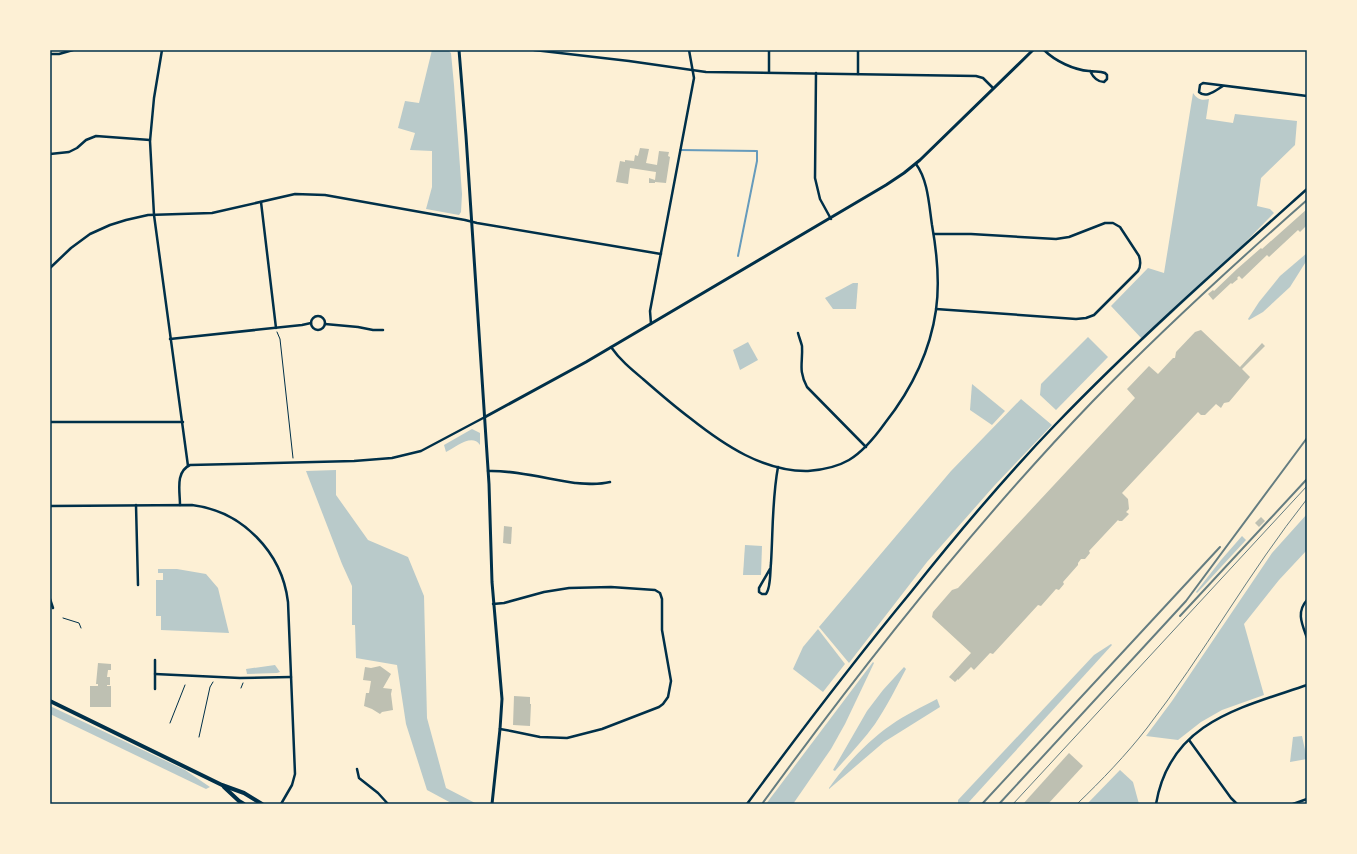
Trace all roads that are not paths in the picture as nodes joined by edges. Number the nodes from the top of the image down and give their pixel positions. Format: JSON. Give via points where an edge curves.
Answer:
{"nodes":[{"id":1,"x":73,"y":50,"type":"edge"},
{"id":2,"x":162,"y":50,"type":"edge"},
{"id":3,"x":459,"y":50,"type":"edge"},
{"id":4,"x":534,"y":50,"type":"edge"},
{"id":5,"x":689,"y":50,"type":"edge"},
{"id":6,"x":768,"y":50,"type":"edge"},
{"id":7,"x":858,"y":50,"type":"edge"},
{"id":8,"x":1033,"y":50,"type":"edge"},
{"id":9,"x":1044,"y":50,"type":"edge"},
{"id":10,"x":50,"y":54,"type":"edge"},
{"id":11,"x":693,"y":70,"type":"junction"},
{"id":12,"x":769,"y":72,"type":"junction"},
{"id":13,"x":1090,"y":72,"type":"junction"},
{"id":14,"x":816,"y":73,"type":"junction"},
{"id":15,"x":858,"y":74,"type":"junction"},
{"id":16,"x":1223,"y":86,"type":"junction"},
{"id":17,"x":993,"y":88,"type":"junction"},
{"id":18,"x":1307,"y":96,"type":"edge"},
{"id":19,"x":150,"y":140,"type":"junction"},
{"id":20,"x":50,"y":154,"type":"edge"},
{"id":21,"x":916,"y":164,"type":"junction"},
{"id":22,"x":1307,"y":189,"type":"edge"},
{"id":23,"x":261,"y":202,"type":"junction"},
{"id":24,"x":154,"y":214,"type":"junction"},
{"id":25,"x":831,"y":219,"type":"junction"},
{"id":26,"x":472,"y":222,"type":"junction"},
{"id":27,"x":934,"y":234,"type":"junction"},
{"id":28,"x":661,"y":254,"type":"junction"},
{"id":29,"x":50,"y":268,"type":"edge"},
{"id":30,"x":936,"y":309,"type":"junction"},
{"id":31,"x":311,"y":323,"type":"junction"},
{"id":32,"x":325,"y":324,"type":"junction"},
{"id":33,"x":651,"y":324,"type":"junction"},
{"id":34,"x":276,"y":328,"type":"junction"},
{"id":35,"x":383,"y":330,"type":"dead end"},
{"id":36,"x":798,"y":333,"type":"dead end"},
{"id":37,"x":170,"y":339,"type":"junction"},
{"id":38,"x":611,"y":347,"type":"junction"},
{"id":39,"x":485,"y":417,"type":"junction"},
{"id":40,"x":50,"y":422,"type":"edge"},
{"id":41,"x":183,"y":422,"type":"junction"},
{"id":42,"x":866,"y":447,"type":"junction"},
{"id":43,"x":188,"y":466,"type":"junction"},
{"id":44,"x":778,"y":467,"type":"junction"},
{"id":45,"x":488,"y":471,"type":"junction"},
{"id":46,"x":610,"y":482,"type":"dead end"},
{"id":47,"x":136,"y":505,"type":"junction"},
{"id":48,"x":180,"y":505,"type":"junction"},
{"id":49,"x":50,"y":506,"type":"edge"},
{"id":50,"x":770,"y":569,"type":"junction"},
{"id":51,"x":138,"y":585,"type":"dead end"},
{"id":52,"x":50,"y":600,"type":"edge"},
{"id":53,"x":1307,"y":600,"type":"edge"},
{"id":54,"x":494,"y":604,"type":"junction"},
{"id":55,"x":53,"y":608,"type":"dead end"},
{"id":56,"x":1307,"y":638,"type":"edge"},
{"id":57,"x":155,"y":660,"type":"dead end"},
{"id":58,"x":155,"y":674,"type":"junction"},
{"id":59,"x":291,"y":677,"type":"junction"},
{"id":60,"x":1307,"y":685,"type":"edge"},
{"id":61,"x":155,"y":689,"type":"dead end"},
{"id":62,"x":50,"y":701,"type":"edge"},
{"id":63,"x":500,"y":729,"type":"junction"},
{"id":64,"x":1189,"y":740,"type":"junction"},
{"id":65,"x":357,"y":769,"type":"dead end"},
{"id":66,"x":222,"y":785,"type":"junction"},
{"id":67,"x":1307,"y":798,"type":"edge"},
{"id":68,"x":244,"y":804,"type":"edge"},
{"id":69,"x":262,"y":804,"type":"edge"},
{"id":70,"x":281,"y":804,"type":"edge"},
{"id":71,"x":388,"y":804,"type":"edge"},
{"id":72,"x":492,"y":804,"type":"edge"},
{"id":73,"x":747,"y":804,"type":"edge"},
{"id":74,"x":1156,"y":804,"type":"edge"},
{"id":75,"x":1238,"y":804,"type":"edge"},
{"id":76,"x":1293,"y":804,"type":"edge"}],
"edges":[{"from":1,"to":10,"type":"street"},
{"from":2,"to":19,"type":"street"},
{"from":3,"to":26,"type":"street"},
{"from":4,"to":11,"type":"street"},
{"from":5,"to":11,"type":"street"},
{"from":6,"to":12,"type":"street"},
{"from":7,"to":15,"type":"street"},
{"from":8,"to":17,"type":"street"},
{"from":9,"to":13,"type":"street","via":[[1064,63]]},
{"from":11,"to":12,"type":"street"},
{"from":11,"to":28,"type":"street","via":[[694,78]]},
{"from":12,"to":14,"type":"street"},
{"from":13,"to":13,"type":"street","via":[[1105,73],[1107,79],[1099,82]]},
{"from":14,"to":15,"type":"street"},
{"from":14,"to":25,"type":"street","via":[[815,178],[820,199]]},
{"from":15,"to":17,"type":"street","via":[[976,76],[983,78]]},
{"from":16,"to":16,"type":"street","via":[[1205,95],[1199,92],[1203,83]]},
{"from":16,"to":18,"type":"street"},
{"from":17,"to":21,"type":"street"},
{"from":19,"to":20,"type":"street","via":[[96,136],[69,152]]},
{"from":19,"to":24,"type":"street"},
{"from":21,"to":25,"type":"street"},
{"from":21,"to":27,"type":"street","via":[[924,178]]},
{"from":22,"to":73,"type":"street","via":[[1118,362],[1055,425],[986,501],[850,666]]},
{"from":23,"to":24,"type":"street","via":[[212,213]]},
{"from":23,"to":26,"type":"street","via":[[296,194],[325,195]]},
{"from":23,"to":34,"type":"street"},
{"from":24,"to":29,"type":"street","via":[[110,225],[90,234]]},
{"from":24,"to":37,"type":"street"},
{"from":25,"to":33,"type":"street"},
{"from":26,"to":28,"type":"street"},
{"from":26,"to":39,"type":"street"},
{"from":27,"to":30,"type":"street","via":[[938,272]]},
{"from":27,"to":30,"type":"street","via":[[1056,240],[1105,223],[1113,223],[1122,230],[1141,260],[1138,271],[1097,312],[1086,318]]},
{"from":28,"to":33,"type":"street","via":[[650,311]]},
{"from":30,"to":42,"type":"street","via":[[925,354],[907,392]]},
{"from":31,"to":32,"type":"street","via":[[313,328],[318,330],[323,329]]},
{"from":31,"to":32,"type":"street","via":[[320,316]]},
{"from":31,"to":34,"type":"street"},
{"from":32,"to":35,"type":"street"},
{"from":33,"to":38,"type":"street"},
{"from":34,"to":37,"type":"street"},
{"from":36,"to":42,"type":"street","via":[[802,345],[803,379]]},
{"from":37,"to":41,"type":"street"},
{"from":38,"to":39,"type":"street"},
{"from":38,"to":44,"type":"street","via":[[630,368],[710,434],[741,453]]},
{"from":39,"to":43,"type":"street","via":[[422,451],[392,458]]},
{"from":39,"to":45,"type":"street"},
{"from":40,"to":41,"type":"street"},
{"from":41,"to":43,"type":"street"},
{"from":42,"to":44,"type":"street","via":[[850,460],[828,468],[808,471]]},
{"from":43,"to":48,"type":"street","via":[[180,476]]},
{"from":44,"to":50,"type":"street"},
{"from":45,"to":46,"type":"street","via":[[586,484]]},
{"from":45,"to":54,"type":"street"},
{"from":47,"to":48,"type":"street"},
{"from":47,"to":49,"type":"street"},
{"from":47,"to":51,"type":"street"},
{"from":48,"to":59,"type":"street","via":[[203,506],[232,517],[260,540],[271,555],[286,590]]},
{"from":50,"to":50,"type":"street","via":[[759,588],[762,594],[768,591]]},
{"from":52,"to":55,"type":"street"},
{"from":53,"to":56,"type":"street","via":[[1300,615]]},
{"from":54,"to":63,"type":"street","via":[[502,699]]},
{"from":54,"to":63,"type":"street","via":[[569,588],[655,590],[660,593],[662,599],[662,630],[671,681],[668,697],[659,707],[583,735],[550,738]]},
{"from":57,"to":58,"type":"street"},
{"from":58,"to":59,"type":"street","via":[[240,678]]},
{"from":58,"to":61,"type":"street"},
{"from":59,"to":70,"type":"street","via":[[295,774]]},
{"from":60,"to":64,"type":"street","via":[[1221,717],[1207,724]]},
{"from":62,"to":66,"type":"main road"},
{"from":63,"to":72,"type":"street"},
{"from":64,"to":74,"type":"street","via":[[1165,773]]},
{"from":64,"to":75,"type":"street"},
{"from":65,"to":71,"type":"street","via":[[359,778]]},
{"from":66,"to":68,"type":"main road"},
{"from":66,"to":69,"type":"main road","via":[[244,793]]},
{"from":67,"to":76,"type":"street"}]}
